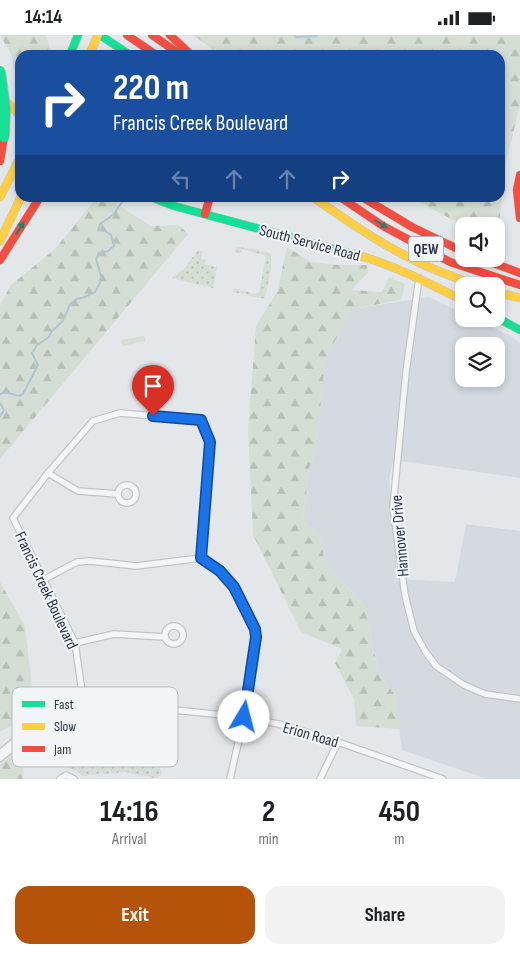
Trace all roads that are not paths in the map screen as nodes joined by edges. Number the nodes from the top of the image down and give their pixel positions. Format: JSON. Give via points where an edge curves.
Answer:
{"nodes":[{"id":1,"x":99,"y":35,"type":"edge"},
{"id":2,"x":127,"y":35,"type":"edge"},
{"id":3,"x":152,"y":35,"type":"edge"},
{"id":4,"x":170,"y":35,"type":"edge"},
{"id":5,"x":78,"y":36,"type":"edge"},
{"id":6,"x":72,"y":50,"type":"edge"},
{"id":7,"x":91,"y":50,"type":"edge"},
{"id":8,"x":122,"y":50,"type":"edge"},
{"id":9,"x":149,"y":50,"type":"edge"},
{"id":10,"x":174,"y":50,"type":"edge"},
{"id":11,"x":186,"y":50,"type":"edge"},
{"id":12,"x":0,"y":71,"type":"edge"},
{"id":13,"x":0,"y":96,"type":"edge"},
{"id":14,"x":15,"y":110,"type":"edge"},
{"id":15,"x":0,"y":161,"type":"edge"},
{"id":16,"x":15,"y":168,"type":"edge"},
{"id":17,"x":520,"y":175,"type":"edge"},
{"id":18,"x":0,"y":197,"type":"edge"},
{"id":19,"x":19,"y":202,"type":"edge"},
{"id":20,"x":37,"y":202,"type":"edge"},
{"id":21,"x":164,"y":202,"type":"edge"},
{"id":22,"x":209,"y":202,"type":"edge"},
{"id":23,"x":315,"y":202,"type":"edge"},
{"id":24,"x":320,"y":202,"type":"edge"},
{"id":25,"x":347,"y":202,"type":"edge"},
{"id":26,"x":370,"y":202,"type":"edge"},
{"id":27,"x":382,"y":202,"type":"edge"},
{"id":28,"x":205,"y":214,"type":"junction"},
{"id":29,"x":520,"y":218,"type":"edge"},
{"id":30,"x":346,"y":220,"type":"junction"},
{"id":31,"x":0,"y":241,"type":"edge"},
{"id":32,"x":455,"y":248,"type":"edge"},
{"id":33,"x":455,"y":248,"type":"edge"},
{"id":34,"x":0,"y":260,"type":"edge"},
{"id":35,"x":504,"y":267,"type":"edge"},
{"id":36,"x":520,"y":273,"type":"edge"},
{"id":37,"x":455,"y":277,"type":"edge"},
{"id":38,"x":419,"y":278,"type":"junction"},
{"id":39,"x":520,"y":285,"type":"edge"},
{"id":40,"x":505,"y":294,"type":"edge"},
{"id":41,"x":455,"y":296,"type":"edge"},
{"id":42,"x":520,"y":298,"type":"edge"},
{"id":43,"x":505,"y":322,"type":"edge"},
{"id":44,"x":520,"y":330,"type":"edge"},
{"id":45,"x":48,"y":473,"type":"junction"},
{"id":46,"x":118,"y":494,"type":"dead end"},
{"id":47,"x":201,"y":558,"type":"junction"},
{"id":48,"x":43,"y":580,"type":"junction"},
{"id":49,"x":165,"y":637,"type":"dead end"},
{"id":50,"x":75,"y":643,"type":"junction"},
{"id":51,"x":81,"y":687,"type":"edge"},
{"id":52,"x":520,"y":699,"type":"edge"},
{"id":53,"x":178,"y":710,"type":"edge"},
{"id":54,"x":244,"y":717,"type":"junction"},
{"id":55,"x":338,"y":742,"type":"junction"},
{"id":56,"x":12,"y":743,"type":"edge"},
{"id":57,"x":12,"y":749,"type":"edge"},
{"id":58,"x":0,"y":753,"type":"edge"},
{"id":59,"x":0,"y":759,"type":"edge"},
{"id":60,"x":60,"y":779,"type":"edge"},
{"id":61,"x":74,"y":779,"type":"edge"},
{"id":62,"x":230,"y":779,"type":"edge"},
{"id":63,"x":320,"y":779,"type":"edge"},
{"id":64,"x":443,"y":779,"type":"edge"}],
"edges":[{"from":1,"to":7,"type":"main road"},
{"from":1,"to":8,"type":"main road"},
{"from":2,"to":9,"type":"main road"},
{"from":3,"to":10,"type":"main road"},
{"from":4,"to":11,"type":"main road"},
{"from":5,"to":6,"type":"main road"},
{"from":12,"to":15,"type":"main road","bridge":true,"via":[[5,108]]},
{"from":13,"to":14,"type":"main road"},
{"from":16,"to":18,"type":"main road"},
{"from":17,"to":29,"type":"main road","via":[[517,191]]},
{"from":19,"to":31,"type":"main road"},
{"from":34,"to":20,"type":"main road","one_way":true},
{"from":21,"to":28,"type":"main road","name":"South Service Road"},
{"from":22,"to":28,"type":"main road"},
{"from":23,"to":30,"type":"main road"},
{"from":24,"to":30,"type":"main road"},
{"from":25,"to":39,"type":"main road","number":"QEW","one_way":true,"via":[[383,226],[450,262]]},
{"from":26,"to":32,"type":"main road","number":"QEW","via":[[401,223]]},
{"from":27,"to":33,"type":"main road"},
{"from":28,"to":38,"type":"main road","name":"South Service Road","via":[[372,259]]},
{"from":30,"to":37,"type":"main road","via":[[405,255]]},
{"from":35,"to":36,"type":"main road"},
{"from":38,"to":41,"type":"main road","name":"South Service Road"},
{"from":38,"to":52,"type":"street","name":"Hannover Drive","via":[[393,507],[405,595],[414,631],[436,666],[464,685],[485,694]]},
{"from":40,"to":42,"type":"main road"},
{"from":43,"to":44,"type":"main road"},
{"from":45,"to":46,"type":"street","via":[[78,491]]},
{"from":45,"to":47,"type":"street","name":"Francis Creek Boulevard","via":[[94,421],[120,413],[201,420],[210,442]]},
{"from":45,"to":48,"type":"street","name":"Francis Creek Boulevard","via":[[14,518]]},
{"from":47,"to":48,"type":"street","via":[[136,566],[77,562]]},
{"from":47,"to":54,"type":"street","via":[[220,571],[234,587],[255,629]]},
{"from":48,"to":50,"type":"street","name":"Francis Creek Boulevard"},
{"from":49,"to":50,"type":"street","via":[[114,634]]},
{"from":50,"to":51,"type":"street","name":"Francis Creek Boulevard"},
{"from":53,"to":54,"type":"street","name":"Erion Road"},
{"from":54,"to":55,"type":"street","name":"Erion Road"},
{"from":54,"to":62,"type":"street"},
{"from":55,"to":63,"type":"street"},
{"from":55,"to":64,"type":"street","name":"Erion Road"},
{"from":56,"to":58,"type":"street","name":"Erion Road"},
{"from":57,"to":59,"type":"street","name":"Erion Road"},
{"from":60,"to":61,"type":"street","via":[[66,775]]}]}
